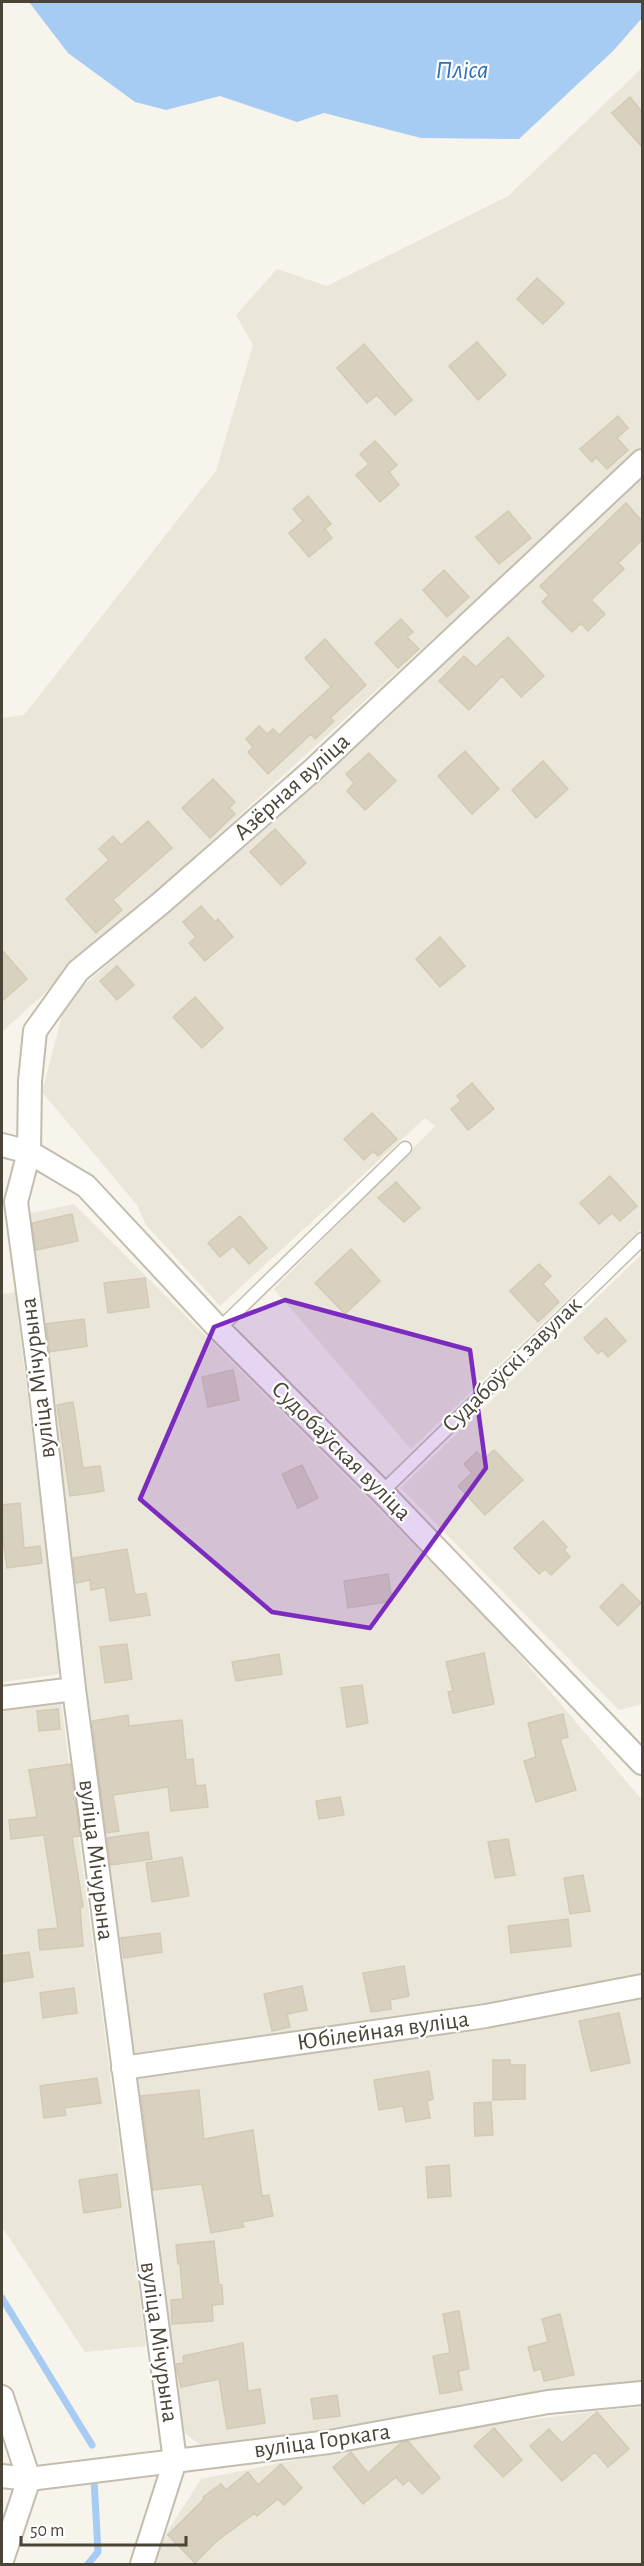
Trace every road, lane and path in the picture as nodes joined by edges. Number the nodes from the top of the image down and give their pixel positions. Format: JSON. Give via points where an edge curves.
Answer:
{"nodes":[{"id":1,"x":642,"y":461,"type":"edge"},
{"id":2,"x":2,"y":1145,"type":"edge"},
{"id":3,"x":405,"y":1148,"type":"dead end"},
{"id":4,"x":29,"y":1152,"type":"junction"},
{"id":5,"x":642,"y":1239,"type":"edge"},
{"id":6,"x":219,"y":1329,"type":"junction"},
{"id":7,"x":382,"y":1492,"type":"junction"},
{"id":8,"x":74,"y":1689,"type":"junction"},
{"id":9,"x":2,"y":1698,"type":"edge"},
{"id":10,"x":642,"y":1763,"type":"edge"},
{"id":11,"x":642,"y":1986,"type":"edge"},
{"id":12,"x":123,"y":2068,"type":"junction"},
{"id":13,"x":642,"y":2393,"type":"edge"},
{"id":14,"x":2,"y":2397,"type":"edge"},
{"id":15,"x":175,"y":2461,"type":"junction"},
{"id":16,"x":2,"y":2476,"type":"edge"},
{"id":17,"x":29,"y":2480,"type":"junction"},
{"id":18,"x":2,"y":2560,"type":"edge"},
{"id":19,"x":142,"y":2565,"type":"edge"}],
"edges":[{"from":1,"to":4,"type":"street","name":"Азёрная вуліца","via":[[314,769],[78,971],[35,1031]]},
{"from":2,"to":4,"type":"street","name":"Судобаўская вуліца"},
{"from":3,"to":6,"type":"lane"},
{"from":4,"to":6,"type":"street","name":"Судобаўская вуліца","via":[[86,1186]]},
{"from":4,"to":8,"type":"street","name":"вуліца Мічурына","via":[[16,1202]]},
{"from":5,"to":7,"type":"lane","name":"Судабоўскі завулак"},
{"from":6,"to":7,"type":"street","name":"Судобаўская вуліца"},
{"from":7,"to":10,"type":"street","name":"Судобаўская вуліца"},
{"from":8,"to":9,"type":"street"},
{"from":8,"to":12,"type":"street","name":"вуліца Мічурына"},
{"from":11,"to":12,"type":"street","name":"Юбілейная вуліца","via":[[486,2016]]},
{"from":12,"to":15,"type":"street","name":"вуліца Мічурына"},
{"from":13,"to":15,"type":"street","name":"вуліца Горкага","via":[[548,2402],[329,2442]]},
{"from":14,"to":17,"type":"street"},
{"from":15,"to":17,"type":"street","name":"вуліца Горкага"},
{"from":15,"to":19,"type":"street","name":"вуліца Мічурына"},
{"from":16,"to":17,"type":"street","name":"вуліца Горкага"},
{"from":17,"to":18,"type":"street"}]}
